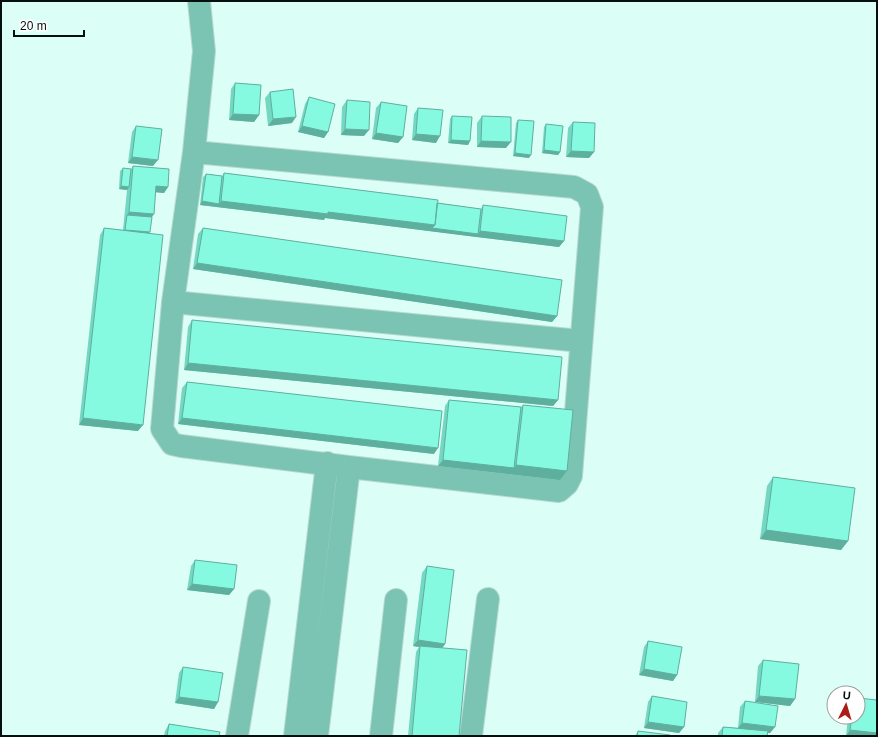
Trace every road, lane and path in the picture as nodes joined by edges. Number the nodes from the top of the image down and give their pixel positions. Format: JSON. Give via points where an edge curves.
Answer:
{"nodes":[{"id":1,"x":199,"y":1,"type":"edge"},
{"id":2,"x":194,"y":152,"type":"junction"},
{"id":3,"x":173,"y":302,"type":"junction"},
{"id":4,"x":581,"y":341,"type":"junction"},
{"id":5,"x":327,"y":463,"type":"junction"},
{"id":6,"x":349,"y":467,"type":"junction"},
{"id":7,"x":488,"y":599,"type":"dead end"},
{"id":8,"x":396,"y":600,"type":"dead end"},
{"id":9,"x":259,"y":601,"type":"dead end"},
{"id":10,"x":238,"y":736,"type":"edge"},
{"id":11,"x":296,"y":736,"type":"edge"},
{"id":12,"x":317,"y":736,"type":"edge"},
{"id":13,"x":381,"y":736,"type":"edge"},
{"id":14,"x":471,"y":736,"type":"edge"}],
"edges":[{"from":1,"to":2,"type":"street","via":[[204,51]]},
{"from":2,"to":3,"type":"street"},
{"from":2,"to":4,"type":"street","via":[[574,187],[587,194],[592,207]]},
{"from":3,"to":4,"type":"street"},
{"from":3,"to":5,"type":"street","via":[[162,429],[172,444]]},
{"from":4,"to":6,"type":"street","via":[[571,476],[559,491]]},
{"from":5,"to":6,"type":"street"},
{"from":5,"to":11,"type":"street"},
{"from":6,"to":12,"type":"street"},
{"from":7,"to":14,"type":"street"},
{"from":8,"to":13,"type":"street"},
{"from":9,"to":10,"type":"street"}]}
